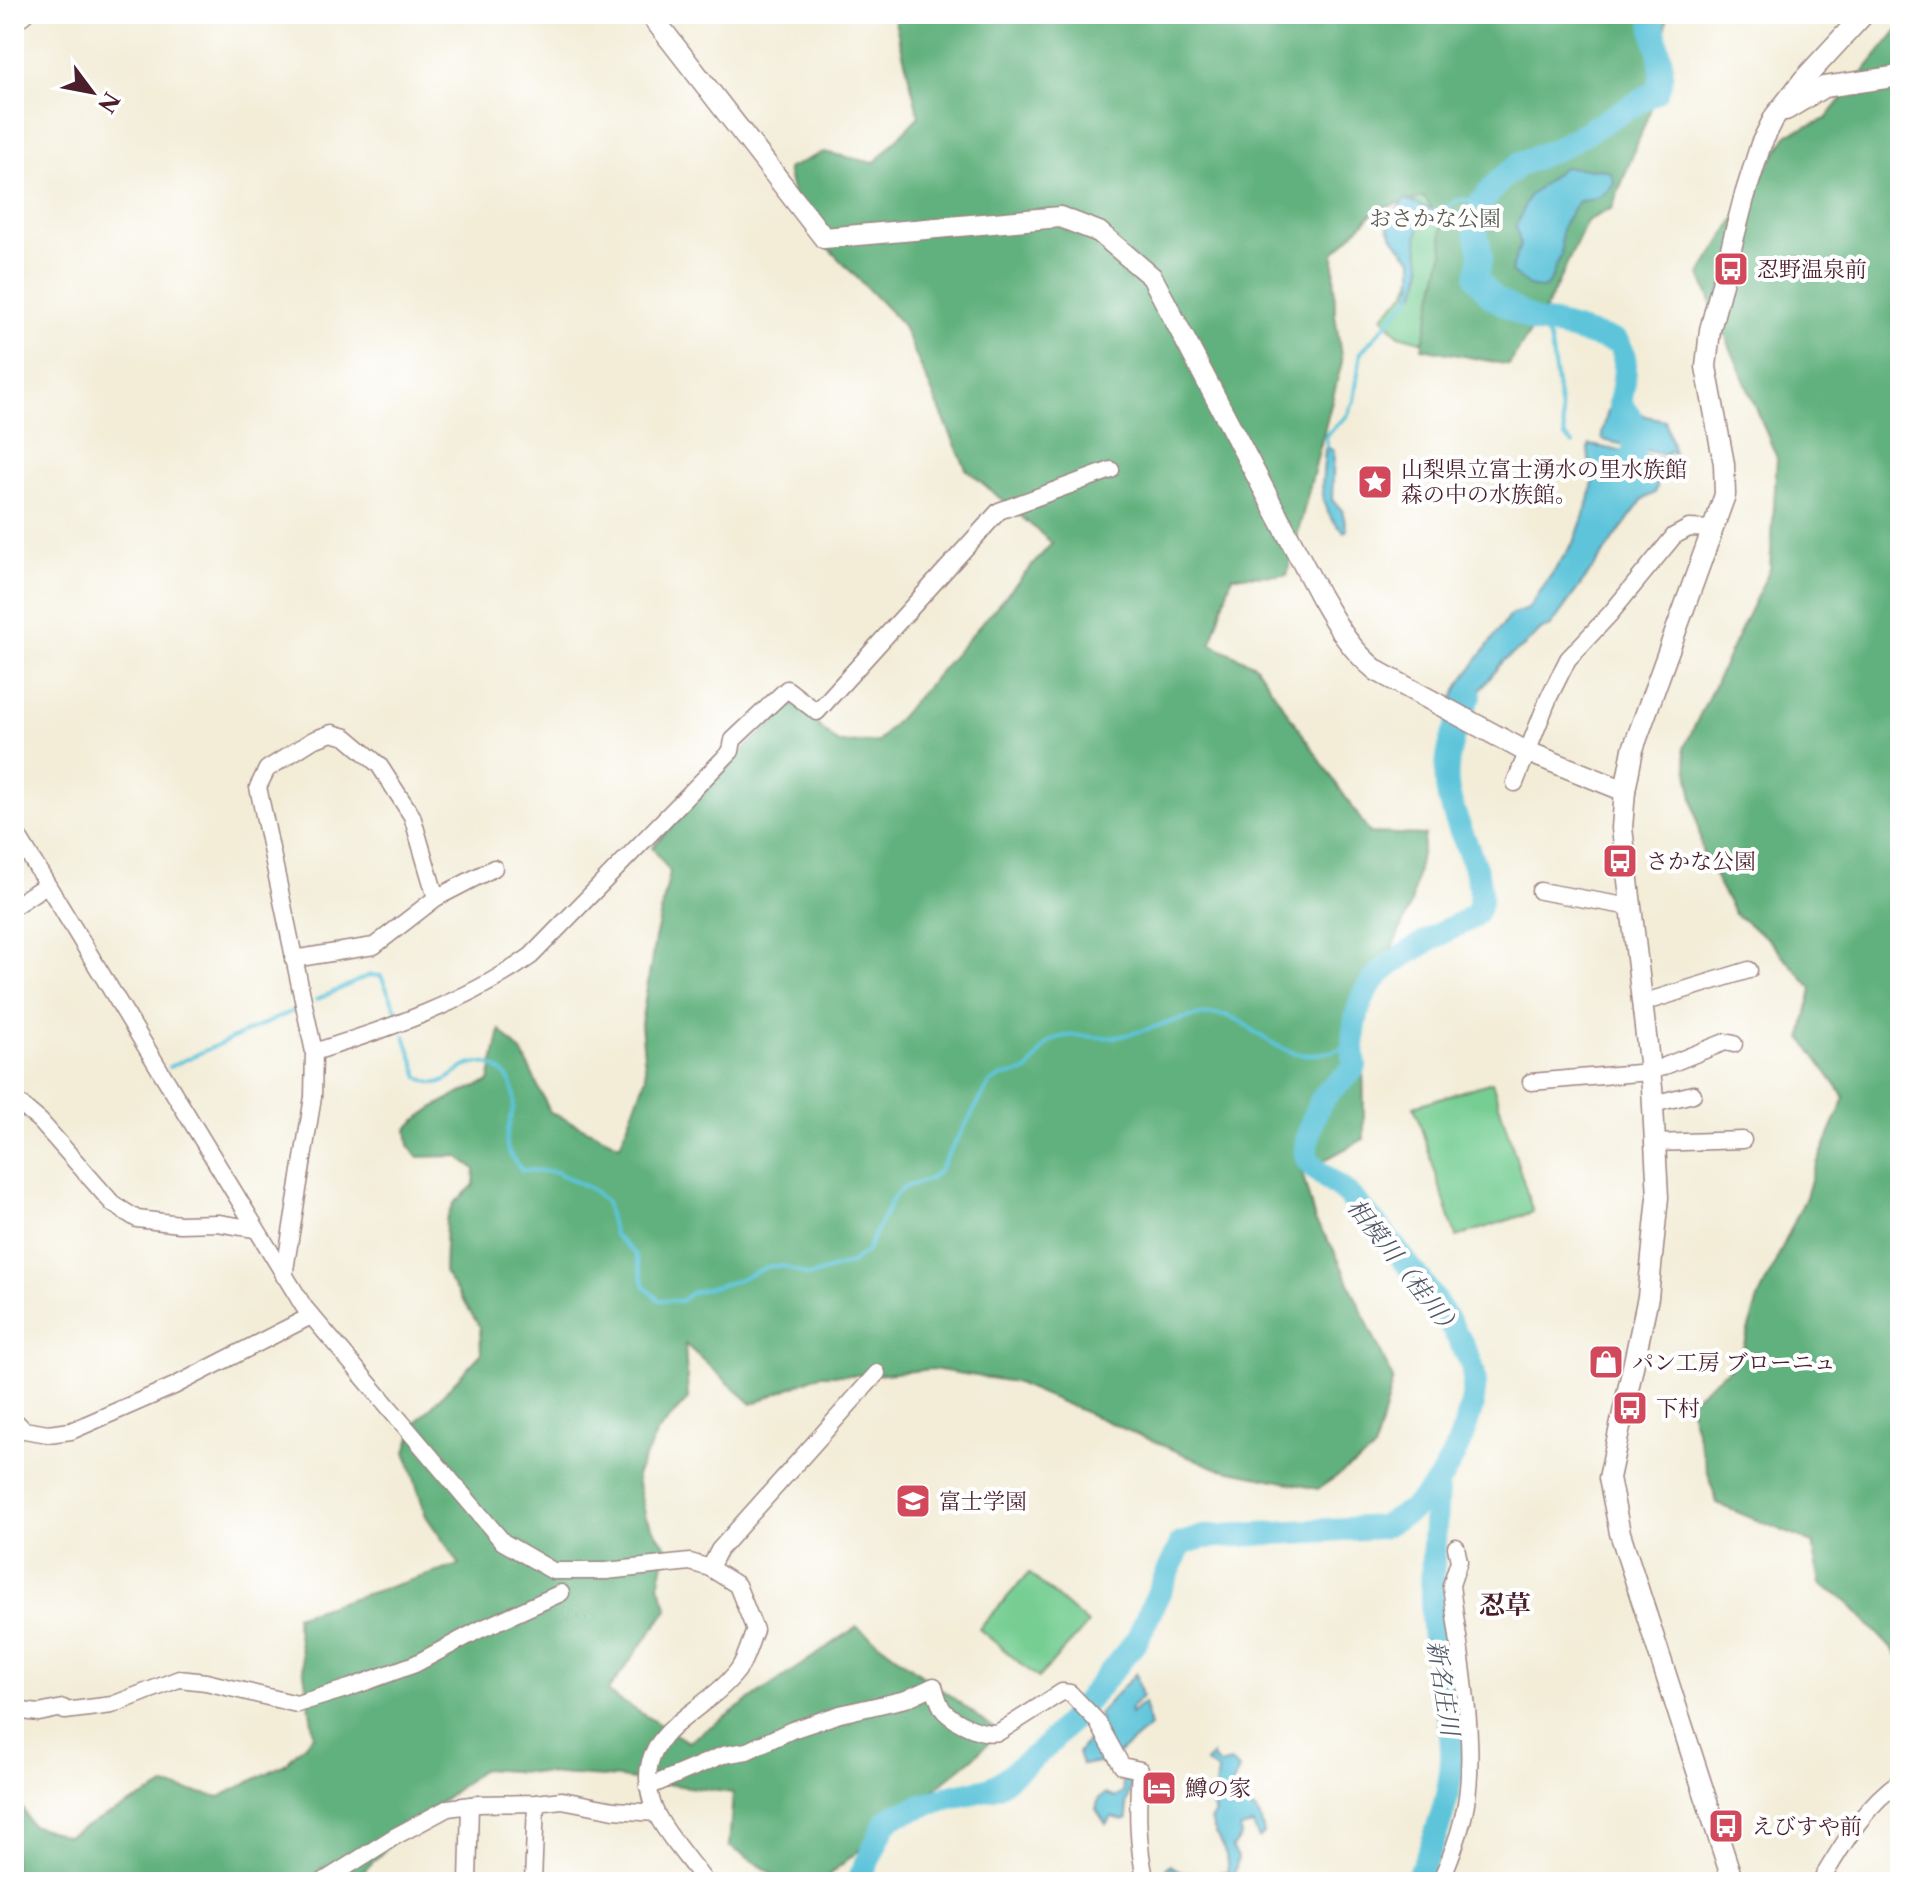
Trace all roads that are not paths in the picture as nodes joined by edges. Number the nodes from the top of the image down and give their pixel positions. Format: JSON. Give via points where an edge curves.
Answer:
{"nodes":[{"id":1,"x":25,"y":14,"type":"edge"},
{"id":2,"x":650,"y":14,"type":"edge"},
{"id":3,"x":1864,"y":14,"type":"edge"},
{"id":4,"x":14,"y":23,"type":"edge"},
{"id":5,"x":1900,"y":76,"type":"edge"},
{"id":6,"x":1775,"y":116,"type":"junction"},
{"id":7,"x":1111,"y":470,"type":"dead end"},
{"id":8,"x":1714,"y":529,"type":"junction"},
{"id":9,"x":1526,"y":751,"type":"junction"},
{"id":10,"x":1515,"y":783,"type":"dead end"},
{"id":11,"x":1625,"y":791,"type":"junction"},
{"id":12,"x":14,"y":830,"type":"edge"},
{"id":13,"x":494,"y":868,"type":"dead end"},
{"id":14,"x":46,"y":885,"type":"junction"},
{"id":15,"x":1540,"y":891,"type":"dead end"},
{"id":16,"x":436,"y":898,"type":"junction"},
{"id":17,"x":14,"y":906,"type":"edge"},
{"id":18,"x":1631,"y":907,"type":"junction"},
{"id":19,"x":293,"y":959,"type":"junction"},
{"id":20,"x":1749,"y":970,"type":"dead end"},
{"id":21,"x":1642,"y":1003,"type":"junction"},
{"id":22,"x":1734,"y":1044,"type":"dead end"},
{"id":23,"x":314,"y":1052,"type":"junction"},
{"id":24,"x":1650,"y":1072,"type":"junction"},
{"id":25,"x":1531,"y":1082,"type":"dead end"},
{"id":26,"x":1693,"y":1094,"type":"dead end"},
{"id":27,"x":14,"y":1099,"type":"edge"},
{"id":28,"x":1653,"y":1104,"type":"junction"},
{"id":29,"x":1743,"y":1140,"type":"dead end"},
{"id":30,"x":1655,"y":1143,"type":"junction"},
{"id":31,"x":255,"y":1229,"type":"junction"},
{"id":32,"x":284,"y":1276,"type":"junction"},
{"id":33,"x":311,"y":1316,"type":"junction"},
{"id":34,"x":877,"y":1373,"type":"dead end"},
{"id":35,"x":14,"y":1420,"type":"edge"},
{"id":36,"x":1456,"y":1547,"type":"dead end"},
{"id":37,"x":710,"y":1568,"type":"junction"},
{"id":38,"x":561,"y":1593,"type":"dead end"},
{"id":39,"x":14,"y":1710,"type":"edge"},
{"id":40,"x":1900,"y":1781,"type":"edge"},
{"id":41,"x":648,"y":1787,"type":"junction"},
{"id":42,"x":536,"y":1803,"type":"junction"},
{"id":43,"x":470,"y":1805,"type":"junction"},
{"id":44,"x":656,"y":1813,"type":"junction"},
{"id":45,"x":322,"y":1882,"type":"edge"},
{"id":46,"x":468,"y":1882,"type":"edge"},
{"id":47,"x":533,"y":1882,"type":"edge"},
{"id":48,"x":705,"y":1882,"type":"edge"},
{"id":49,"x":1146,"y":1882,"type":"edge"},
{"id":50,"x":1440,"y":1882,"type":"edge"},
{"id":51,"x":1733,"y":1882,"type":"edge"},
{"id":52,"x":1820,"y":1882,"type":"edge"}],
"edges":[{"from":1,"to":4,"type":"street"},
{"from":2,"to":9,"type":"street","via":[[824,238],[1060,217],[1099,232],[1152,277],[1357,655],[1377,671]]},
{"from":3,"to":6,"type":"street"},
{"from":5,"to":6,"type":"street","via":[[1824,87]]},
{"from":6,"to":8,"type":"street","via":[[1744,198],[1710,330],[1706,367],[1725,495]]},
{"from":7,"to":23,"type":"street","via":[[999,511],[817,712],[787,689],[531,956],[407,1023]]},
{"from":8,"to":9,"type":"street","via":[[1689,528],[1674,536],[1568,659]]},
{"from":8,"to":11,"type":"street","via":[[1633,749]]},
{"from":9,"to":10,"type":"street"},
{"from":9,"to":11,"type":"street"},
{"from":11,"to":18,"type":"street","via":[[1622,828]]},
{"from":12,"to":14,"type":"street"},
{"from":13,"to":16,"type":"street"},
{"from":14,"to":17,"type":"street"},
{"from":14,"to":31,"type":"street"},
{"from":15,"to":18,"type":"street"},
{"from":16,"to":19,"type":"street","via":[[374,946]]},
{"from":16,"to":19,"type":"street","via":[[412,816],[379,765],[346,737],[332,733],[313,740],[267,769],[258,787]]},
{"from":18,"to":21,"type":"street"},
{"from":19,"to":23,"type":"street"},
{"from":20,"to":21,"type":"street"},
{"from":21,"to":24,"type":"street"},
{"from":22,"to":24,"type":"street","via":[[1725,1042]]},
{"from":23,"to":32,"type":"street","via":[[313,1097]]},
{"from":24,"to":25,"type":"street"},
{"from":24,"to":28,"type":"street"},
{"from":26,"to":28,"type":"street"},
{"from":27,"to":31,"type":"street","via":[[113,1204],[137,1219]]},
{"from":28,"to":30,"type":"street"},
{"from":29,"to":30,"type":"street"},
{"from":30,"to":51,"type":"street","via":[[1658,1197],[1648,1297],[1609,1478],[1620,1533]]},
{"from":31,"to":32,"type":"street"},
{"from":32,"to":33,"type":"street"},
{"from":33,"to":35,"type":"street","via":[[71,1431],[24,1430]]},
{"from":33,"to":37,"type":"street","via":[[503,1542],[553,1571],[690,1562]]},
{"from":34,"to":37,"type":"street","via":[[719,1550]]},
{"from":36,"to":50,"type":"street","via":[[1459,1561],[1451,1585],[1469,1737],[1468,1782],[1464,1817]]},
{"from":37,"to":41,"type":"street","via":[[737,1585],[755,1630],[739,1669],[664,1734],[652,1756]]},
{"from":38,"to":39,"type":"street","via":[[415,1664],[297,1704],[179,1679],[112,1705],[39,1713]]},
{"from":40,"to":52,"type":"street","via":[[1862,1817]]},
{"from":41,"to":44,"type":"street"},
{"from":41,"to":49,"type":"street","via":[[792,1730],[906,1699],[934,1686],[943,1710],[990,1734],[1062,1692],[1070,1693],[1097,1721],[1122,1766],[1140,1770],[1136,1814]]},
{"from":42,"to":43,"type":"street"},
{"from":42,"to":44,"type":"street","via":[[562,1800]]},
{"from":42,"to":47,"type":"street"},
{"from":43,"to":45,"type":"street","via":[[423,1819]]},
{"from":43,"to":46,"type":"street"},
{"from":44,"to":48,"type":"street"}]}
